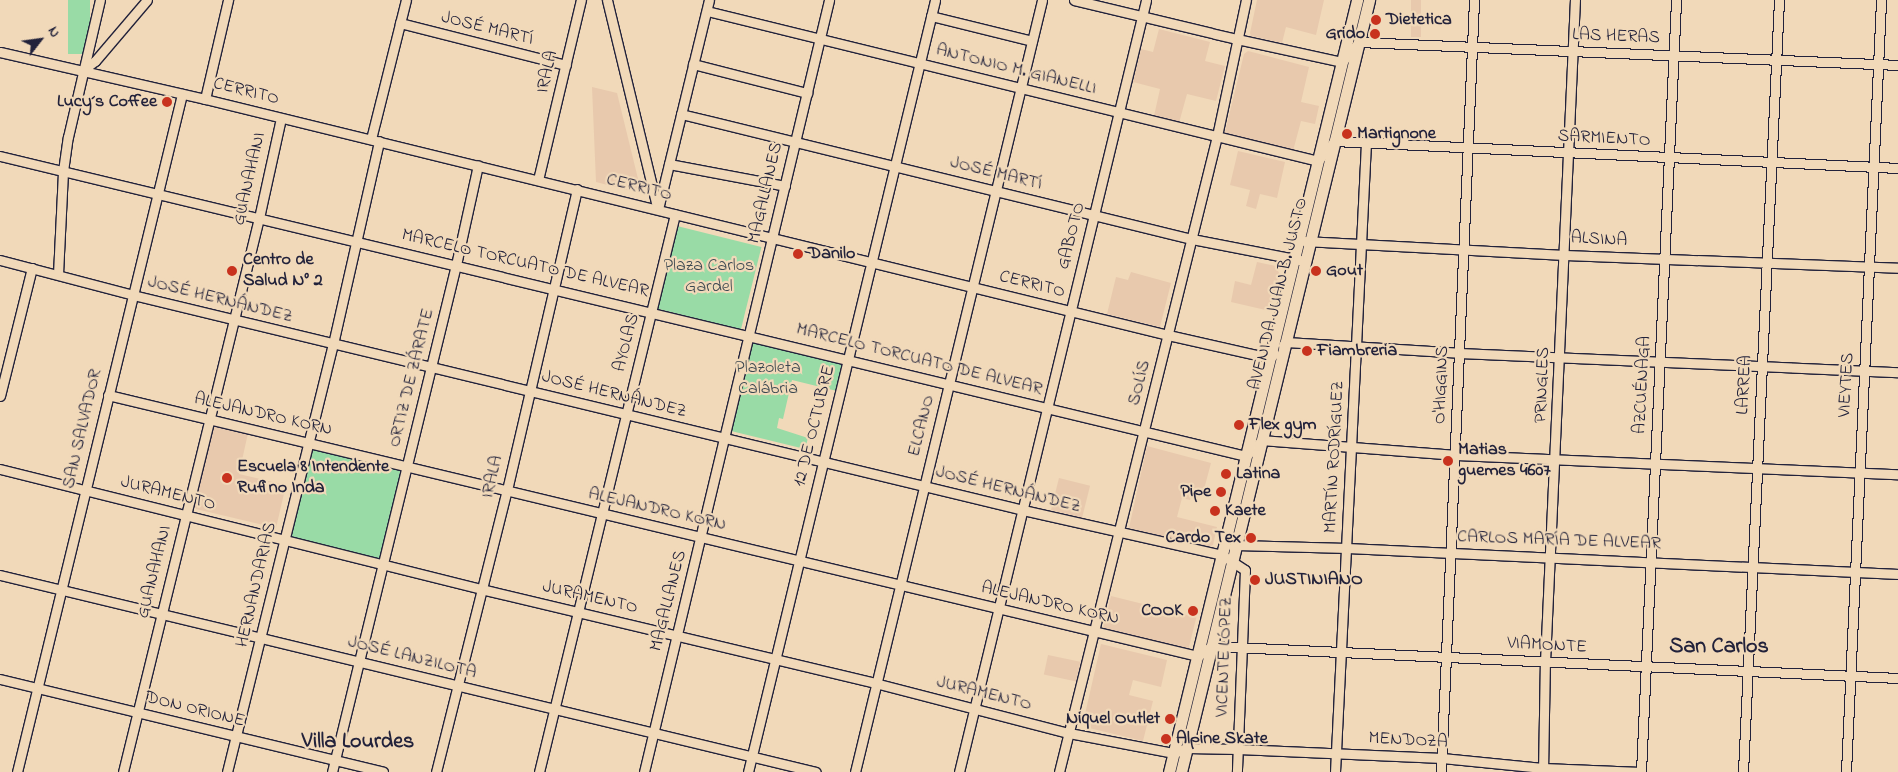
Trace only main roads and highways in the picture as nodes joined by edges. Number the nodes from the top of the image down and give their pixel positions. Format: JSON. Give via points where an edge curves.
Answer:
{"nodes":[{"id":1,"x":1357,"y":0,"type":"edge"},
{"id":2,"x":1369,"y":0,"type":"edge"},
{"id":3,"x":1304,"y":241,"type":"junction"},
{"id":4,"x":1300,"y":260,"type":"junction"},
{"id":5,"x":1169,"y":772,"type":"edge"},
{"id":6,"x":1181,"y":772,"type":"edge"}],
"edges":[{"from":1,"to":3,"type":"main road","name":"AVENIDA JUAN B. JUSTO","via":[[1318,161]]},
{"from":2,"to":3,"type":"main road","name":"AVENIDA JUAN B. JUSTO","via":[[1334,141]]},
{"from":3,"to":4,"type":"main road","name":"AVENIDA JUAN B. JUSTO"},
{"from":4,"to":5,"type":"main road","name":"AVENIDA JUAN B. JUSTO","via":[[1270,358]]},
{"from":4,"to":6,"type":"main road","name":"AVENIDA JUAN B. JUSTO","via":[[1286,342]]}]}
